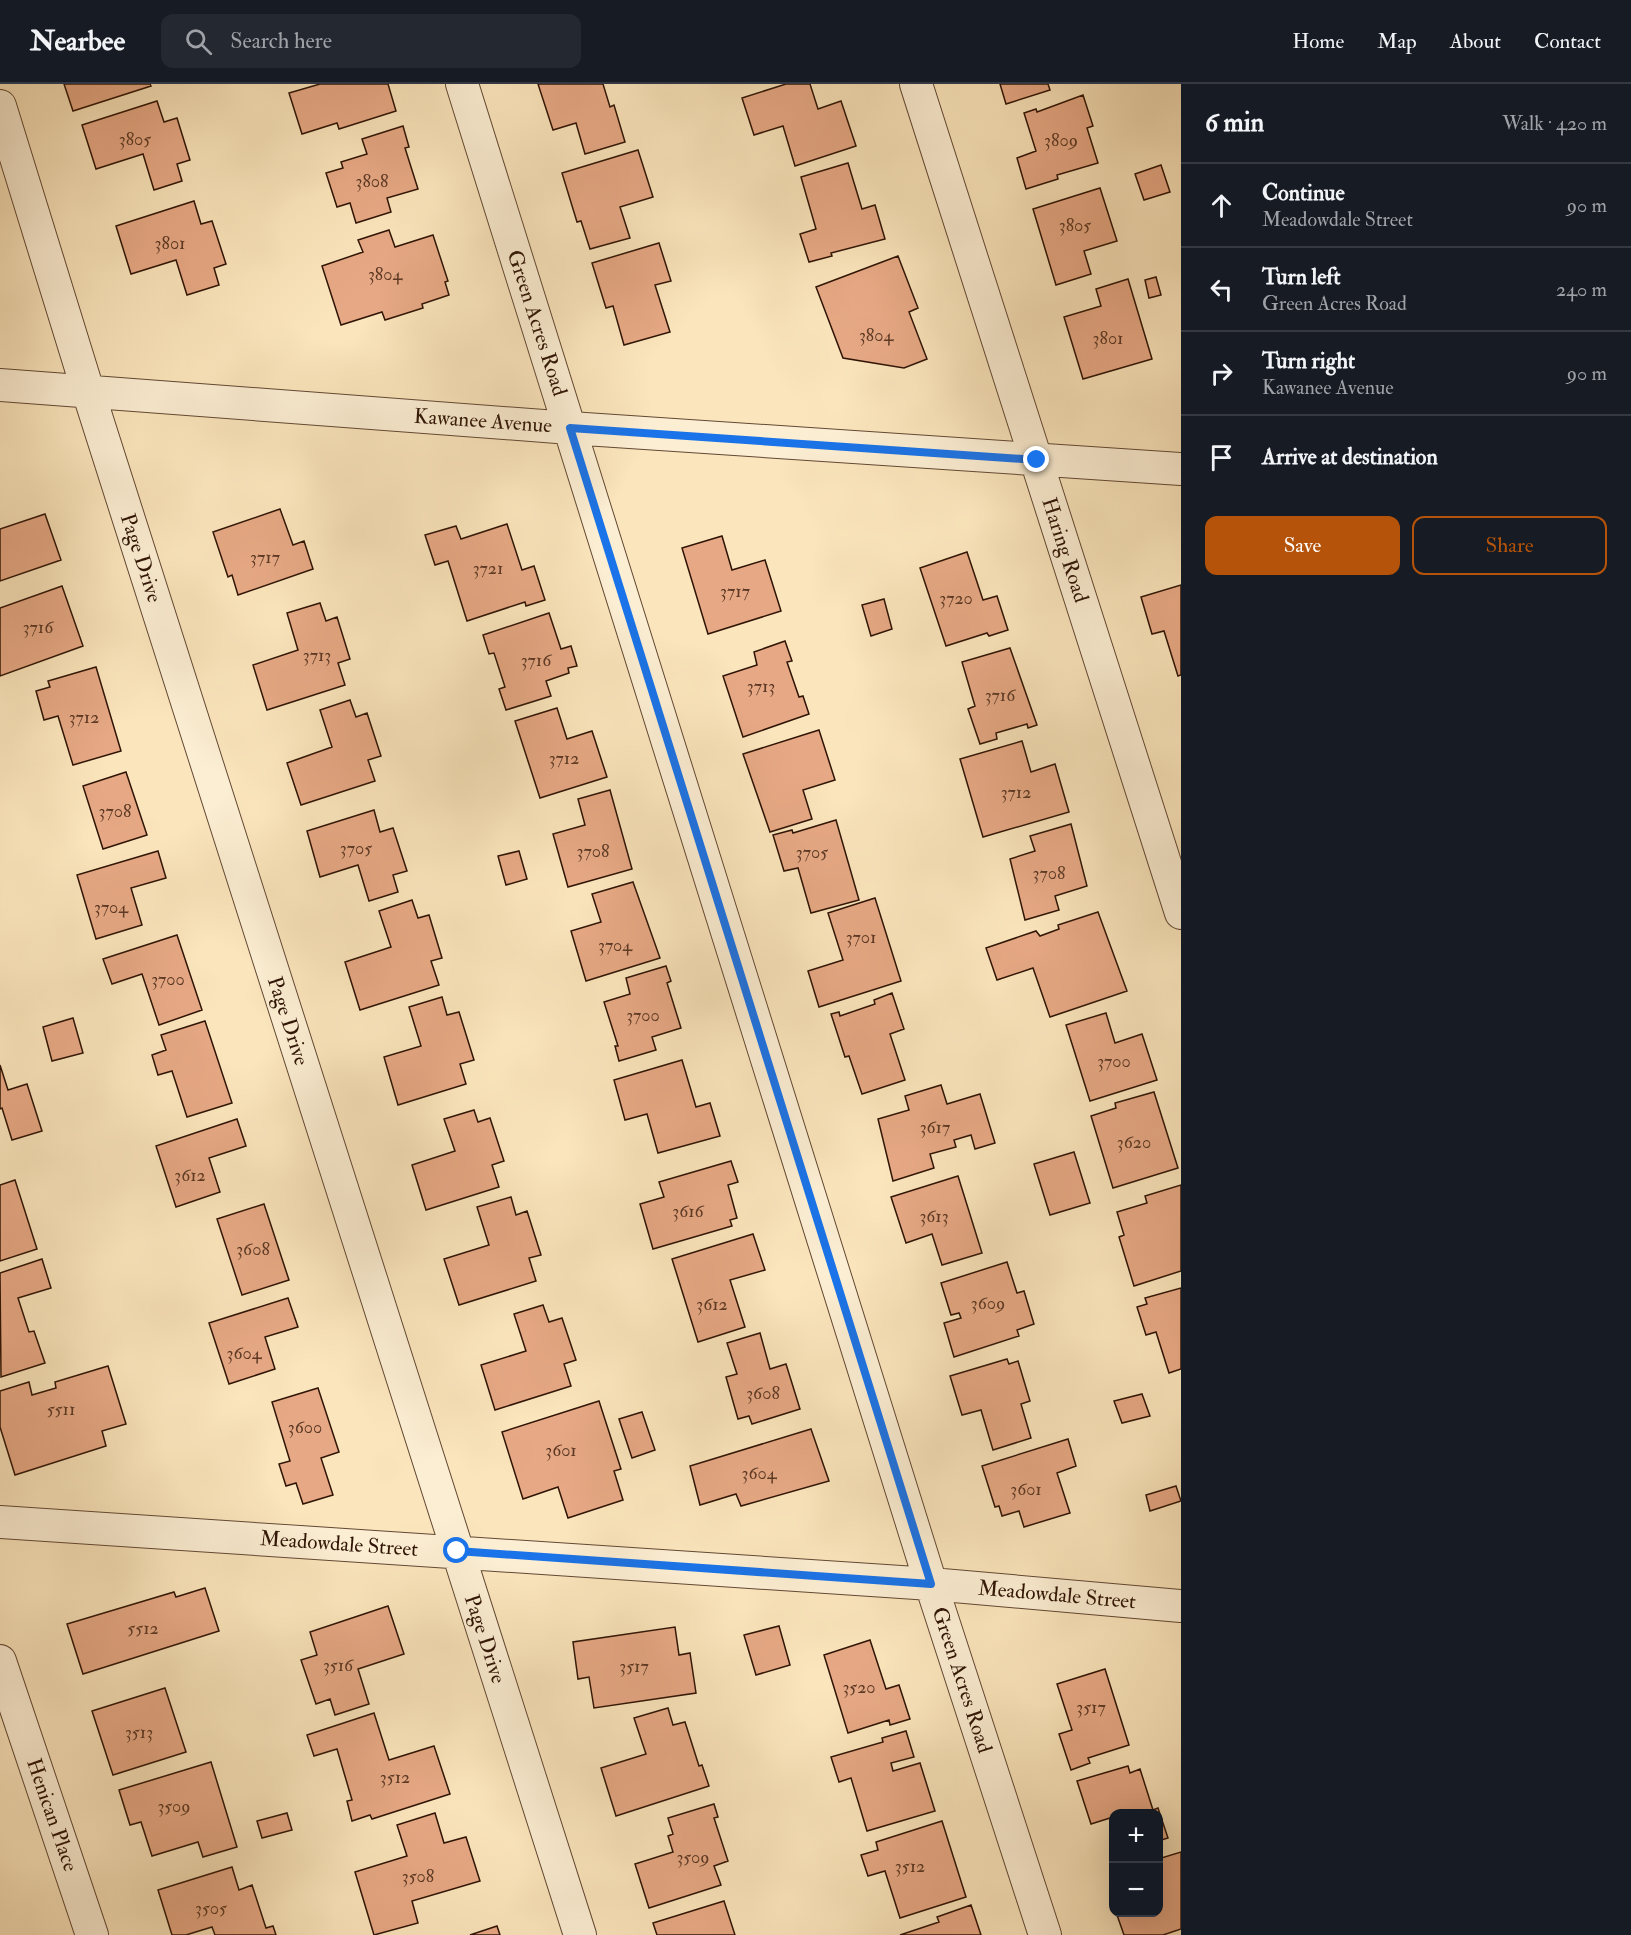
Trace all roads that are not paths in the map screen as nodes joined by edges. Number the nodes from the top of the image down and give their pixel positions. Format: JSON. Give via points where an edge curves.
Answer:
{"nodes":[{"id":1,"x":462,"y":84,"type":"edge"},
{"id":2,"x":916,"y":84,"type":"edge"},
{"id":3,"x":0,"y":106,"type":"edge"},
{"id":4,"x":0,"y":385,"type":"edge"},
{"id":5,"x":88,"y":391,"type":"junction"},
{"id":6,"x":570,"y":428,"type":"junction"},
{"id":7,"x":1037,"y":460,"type":"junction"},
{"id":8,"x":1181,"y":469,"type":"edge"},
{"id":9,"x":1181,"y":913,"type":"edge"},
{"id":10,"x":0,"y":1522,"type":"edge"},
{"id":11,"x":457,"y":1551,"type":"junction"},
{"id":12,"x":931,"y":1584,"type":"junction"},
{"id":13,"x":1181,"y":1606,"type":"edge"},
{"id":14,"x":0,"y":1661,"type":"edge"},
{"id":15,"x":92,"y":1935,"type":"edge"},
{"id":16,"x":580,"y":1935,"type":"edge"},
{"id":17,"x":1045,"y":1935,"type":"edge"}],
"edges":[{"from":1,"to":6,"type":"street","name":"Green Acres Road"},
{"from":2,"to":7,"type":"street","name":"Haring Road"},
{"from":3,"to":5,"type":"street","name":"Page Drive"},
{"from":4,"to":5,"type":"street","name":"Kawanee Avenue"},
{"from":5,"to":6,"type":"street","name":"Kawanee Avenue"},
{"from":5,"to":11,"type":"street","name":"Page Drive"},
{"from":6,"to":7,"type":"street","name":"Kawanee Avenue"},
{"from":6,"to":12,"type":"street","name":"Green Acres Road"},
{"from":7,"to":8,"type":"street","name":"Kawanee Avenue"},
{"from":7,"to":9,"type":"street","name":"Haring Road"},
{"from":10,"to":11,"type":"street","name":"Meadowdale Street"},
{"from":11,"to":12,"type":"street","name":"Meadowdale Street"},
{"from":11,"to":16,"type":"street","name":"Page Drive"},
{"from":12,"to":13,"type":"street","name":"Meadowdale Street"},
{"from":12,"to":17,"type":"street","name":"Green Acres Road"},
{"from":14,"to":15,"type":"street","name":"Henican Place"}]}
